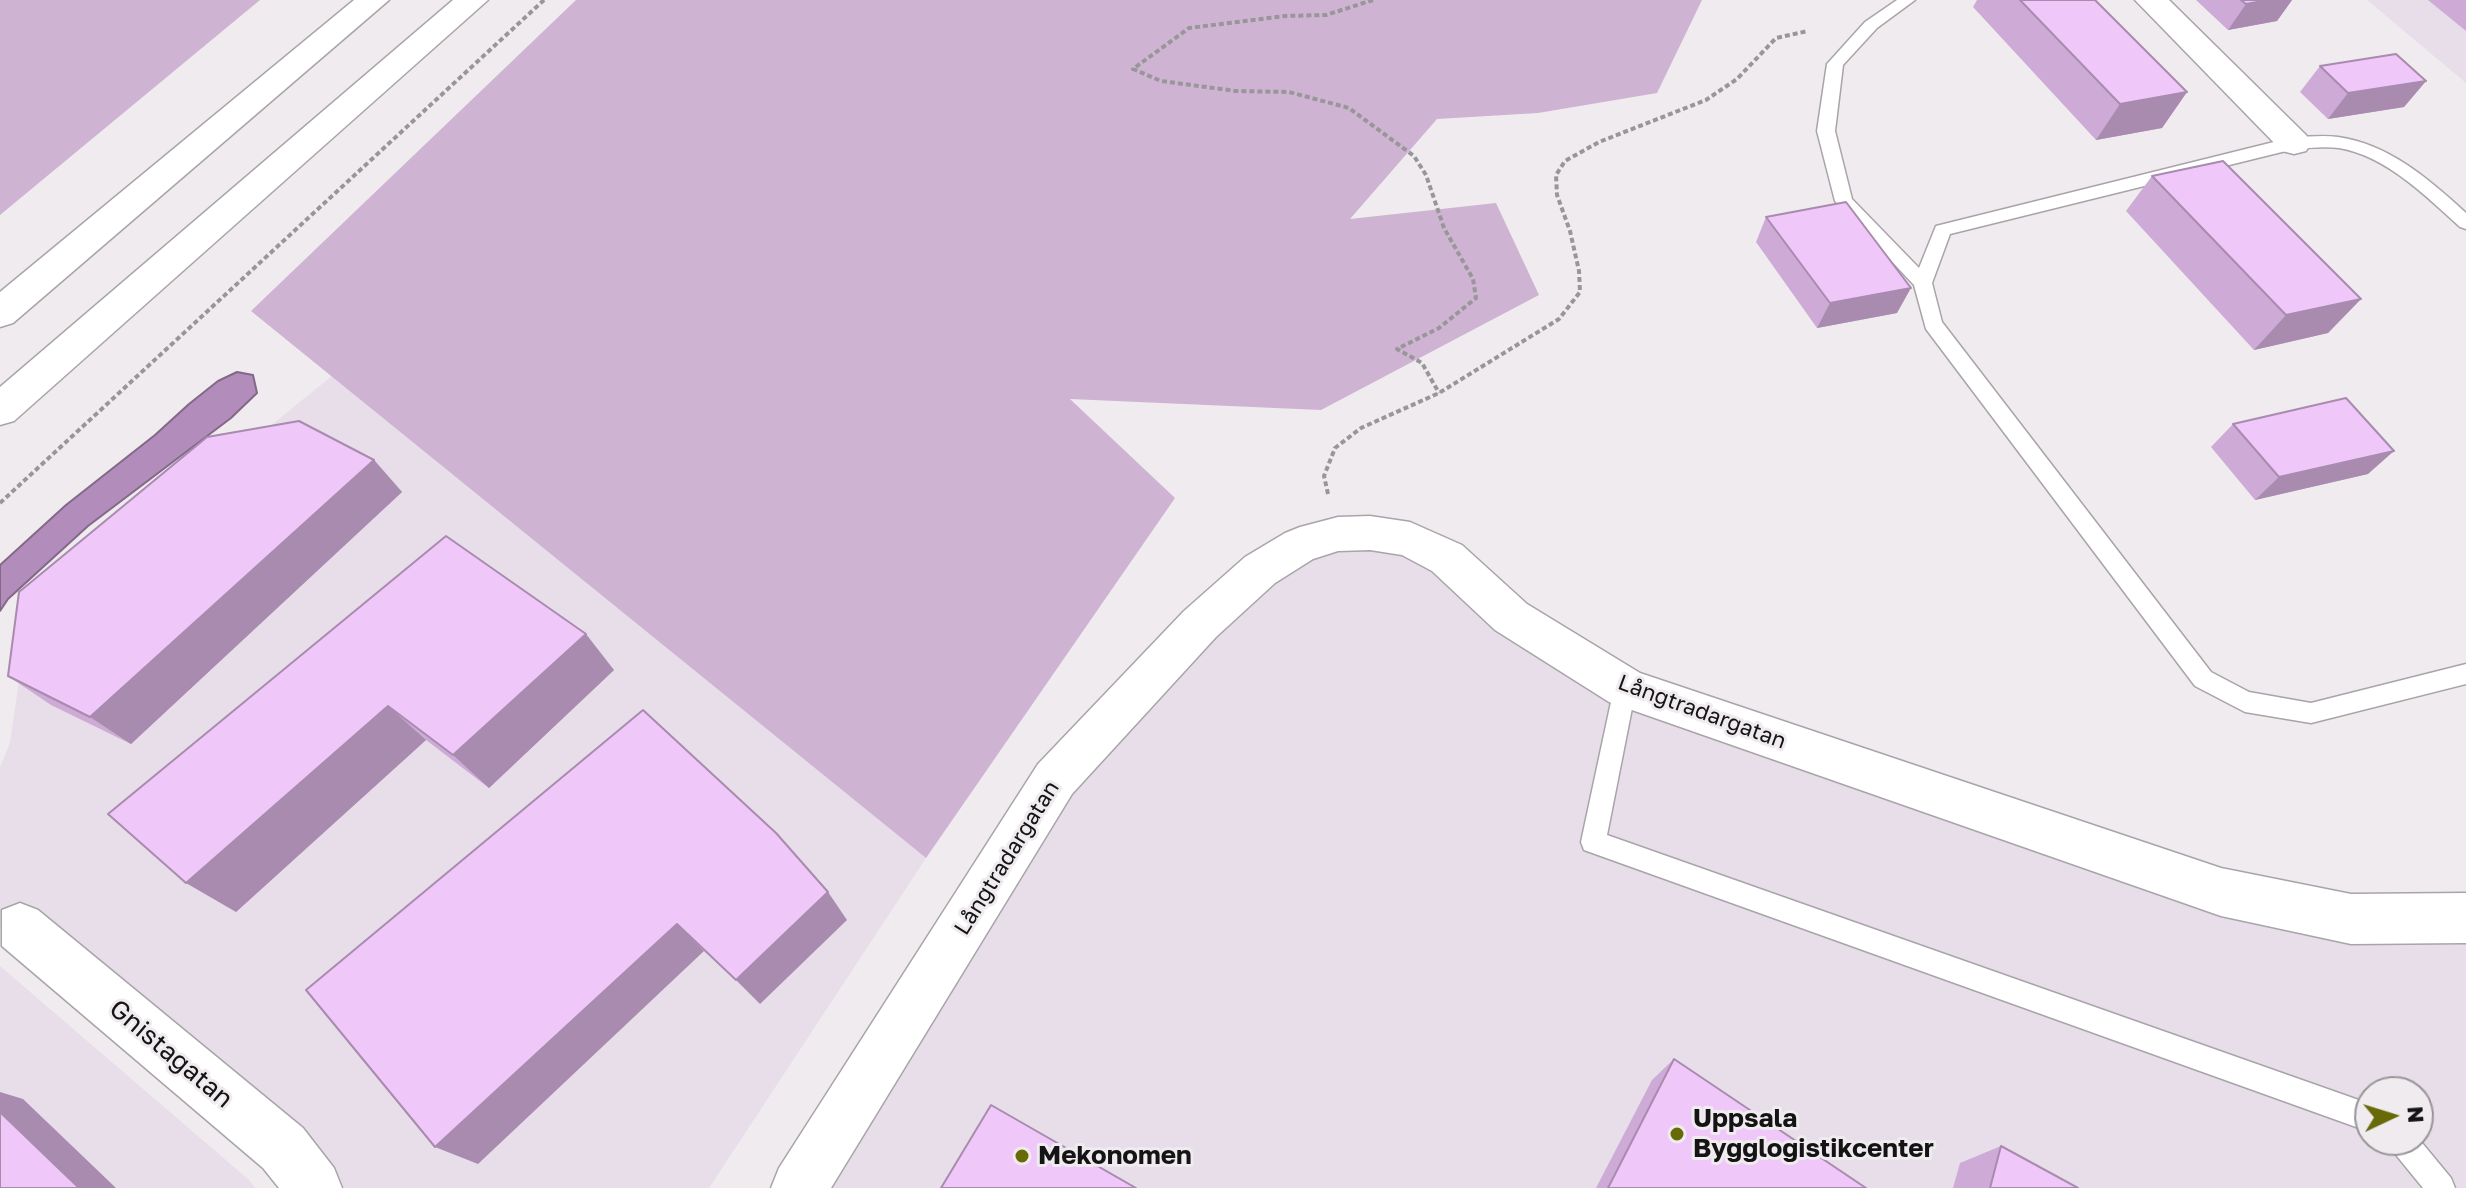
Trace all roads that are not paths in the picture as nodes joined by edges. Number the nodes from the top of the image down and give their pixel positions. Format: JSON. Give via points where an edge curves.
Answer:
{"nodes":[{"id":1,"x":373,"y":0,"type":"edge"},
{"id":2,"x":472,"y":0,"type":"edge"},
{"id":3,"x":1907,"y":0,"type":"edge"},
{"id":4,"x":2151,"y":0,"type":"edge"},
{"id":5,"x":2294,"y":143,"type":"junction"},
{"id":6,"x":2466,"y":223,"type":"edge"},
{"id":7,"x":1923,"y":283,"type":"junction"},
{"id":8,"x":0,"y":313,"type":"edge"},
{"id":9,"x":0,"y":410,"type":"edge"},
{"id":10,"x":2466,"y":674,"type":"edge"},
{"id":11,"x":1625,"y":688,"type":"junction"},
{"id":12,"x":2466,"y":918,"type":"edge"},
{"id":13,"x":20,"y":928,"type":"dead end"},
{"id":14,"x":2354,"y":1112,"type":"edge"},
{"id":15,"x":2415,"y":1156,"type":"edge"},
{"id":16,"x":314,"y":1188,"type":"edge"},
{"id":17,"x":799,"y":1188,"type":"edge"},
{"id":18,"x":2441,"y":1188,"type":"edge"}],
"edges":[{"from":1,"to":8,"type":"main road"},
{"from":2,"to":9,"type":"main road"},
{"from":3,"to":7,"type":"lane","via":[[1871,25],[1835,64],[1826,131],[1844,201]]},
{"from":4,"to":5,"type":"main road"},
{"from":5,"to":6,"type":"lane","via":[[2343,143],[2394,163]]},
{"from":5,"to":7,"type":"lane","via":[[1942,230]]},
{"from":7,"to":10,"type":"lane","via":[[1933,324],[2203,679],[2245,702],[2311,713]]},
{"from":11,"to":12,"type":"main road","name":"Långtradargatan","via":[[2221,892],[2351,919]]},
{"from":11,"to":14,"type":"lane","via":[[1593,842]]},
{"from":11,"to":17,"type":"main road","name":"Långtradargatan","via":[[1511,617],[1447,558],[1410,539],[1338,534],[1300,545],[1260,570],[1200,624],[1055,779]]},
{"from":13,"to":16,"type":"main road","name":"Gnistagatan","via":[[283,1148]]},
{"from":15,"to":18,"type":"lane"}]}
